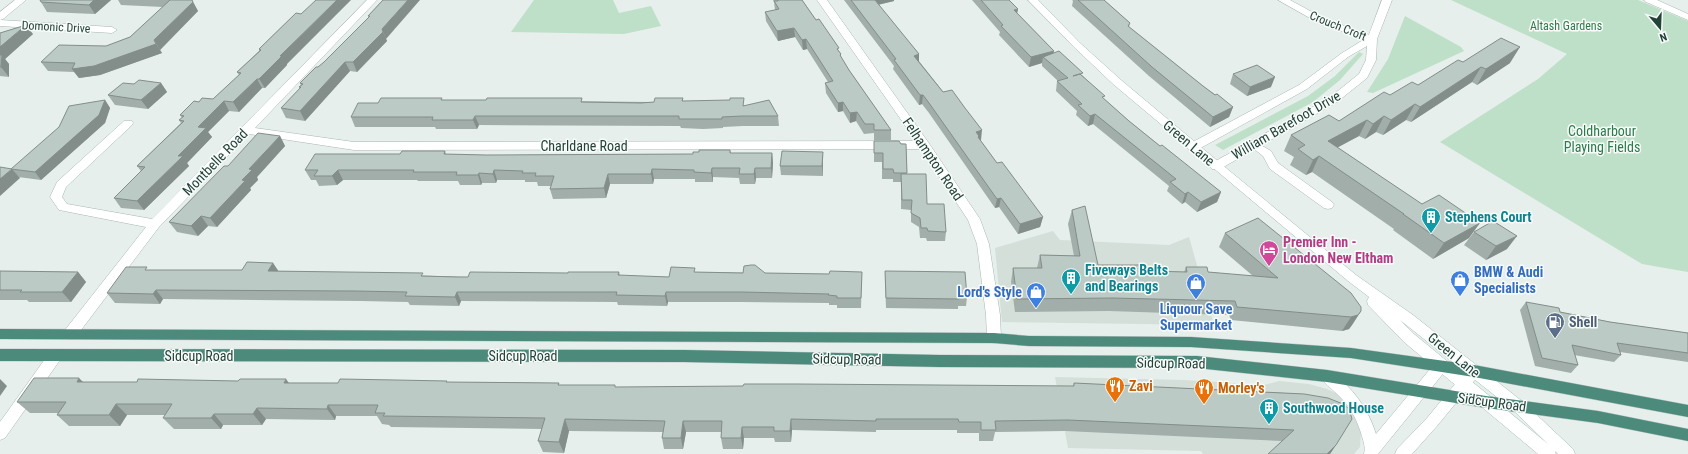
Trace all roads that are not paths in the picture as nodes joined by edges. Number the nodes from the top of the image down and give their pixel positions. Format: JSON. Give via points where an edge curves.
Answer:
{"nodes":[{"id":1,"x":21,"y":0,"type":"edge"},
{"id":2,"x":372,"y":0,"type":"edge"},
{"id":3,"x":822,"y":0,"type":"edge"},
{"id":4,"x":1033,"y":0,"type":"edge"},
{"id":5,"x":1283,"y":0,"type":"edge"},
{"id":6,"x":1387,"y":0,"type":"edge"},
{"id":7,"x":1649,"y":0,"type":"edge"},
{"id":8,"x":0,"y":17,"type":"edge"},
{"id":9,"x":1688,"y":17,"type":"edge"},
{"id":10,"x":0,"y":24,"type":"edge"},
{"id":11,"x":112,"y":30,"type":"dead end"},
{"id":12,"x":1372,"y":39,"type":"junction"},
{"id":13,"x":128,"y":123,"type":"dead end"},
{"id":14,"x":246,"y":130,"type":"junction"},
{"id":15,"x":924,"y":144,"type":"junction"},
{"id":16,"x":1254,"y":145,"type":"junction"},
{"id":17,"x":1193,"y":147,"type":"junction"},
{"id":18,"x":1216,"y":166,"type":"junction"},
{"id":19,"x":1328,"y":205,"type":"dead end"},
{"id":20,"x":155,"y":224,"type":"junction"},
{"id":21,"x":1352,"y":278,"type":"junction"},
{"id":22,"x":0,"y":334,"type":"edge"},
{"id":23,"x":70,"y":334,"type":"junction"},
{"id":24,"x":994,"y":338,"type":"junction"},
{"id":25,"x":0,"y":356,"type":"edge"},
{"id":26,"x":55,"y":356,"type":"junction"},
{"id":27,"x":1441,"y":366,"type":"junction"},
{"id":28,"x":1474,"y":371,"type":"junction"},
{"id":29,"x":1327,"y":376,"type":"junction"},
{"id":30,"x":1463,"y":384,"type":"junction"},
{"id":31,"x":1420,"y":391,"type":"junction"},
{"id":32,"x":1453,"y":397,"type":"junction"},
{"id":33,"x":1486,"y":402,"type":"junction"},
{"id":34,"x":1518,"y":406,"type":"junction"},
{"id":35,"x":1688,"y":410,"type":"edge"},
{"id":36,"x":0,"y":434,"type":"edge"},
{"id":37,"x":1688,"y":434,"type":"edge"},
{"id":38,"x":1372,"y":451,"type":"edge"},
{"id":39,"x":1402,"y":454,"type":"edge"},
{"id":40,"x":1549,"y":454,"type":"edge"},
{"id":41,"x":1568,"y":454,"type":"edge"}],
"edges":[{"from":1,"to":8,"type":"street","name":"Domonic Drive"},
{"from":2,"to":14,"type":"street","name":"Montbelle Road"},
{"from":3,"to":15,"type":"street","name":"Felhampton Road"},
{"from":4,"to":17,"type":"street","name":"Green Lane","via":[[1077,45]]},
{"from":5,"to":12,"type":"street","name":"Crouch Croft","via":[[1320,20]]},
{"from":6,"to":12,"type":"street","name":"William Barefoot Drive"},
{"from":7,"to":9,"type":"street"},
{"from":10,"to":11,"type":"street","name":"Domonic Drive"},
{"from":12,"to":16,"type":"street","name":"William Barefoot Drive","via":[[1371,60],[1363,76],[1333,100]]},
{"from":12,"to":17,"type":"street","name":"William Barefoot Drive","via":[[1345,55],[1303,87]]},
{"from":13,"to":20,"type":"street","via":[[61,185],[56,197],[63,207]]},
{"from":14,"to":15,"type":"street","name":"Charldane Road","via":[[354,146]]},
{"from":14,"to":20,"type":"street","name":"Montbelle Road"},
{"from":15,"to":24,"type":"street","name":"Felhampton Road","via":[[974,219],[982,244],[993,314]]},
{"from":16,"to":18,"type":"street","name":"William Barefoot Drive"},
{"from":16,"to":19,"type":"street","via":[[1267,154],[1274,166]]},
{"from":17,"to":18,"type":"street","name":"Green Lane"},
{"from":18,"to":21,"type":"street","name":"Green Lane"},
{"from":20,"to":23,"type":"street","name":"Montbelle Road"},
{"from":21,"to":27,"type":"street","name":"Green Lane","via":[[1409,338]]},
{"from":21,"to":28,"type":"street","name":"Green Lane"},
{"from":22,"to":23,"type":"highway","name":"Sidcup Road"},
{"from":23,"to":24,"type":"highway","name":"Sidcup Road"},
{"from":24,"to":27,"type":"highway","name":"Sidcup Road","via":[[1029,341],[1191,342],[1351,353]]},
{"from":25,"to":26,"type":"highway","name":"Sidcup Road"},
{"from":26,"to":29,"type":"highway","name":"Sidcup Road","via":[[684,356],[1196,362]]},
{"from":26,"to":36,"type":"street"},
{"from":27,"to":28,"type":"highway","name":"Sidcup Road"},
{"from":27,"to":30,"type":"street","name":"Green Lane"},
{"from":27,"to":31,"type":"street"},
{"from":28,"to":30,"type":"street"},
{"from":28,"to":34,"type":"street","name":"Green Lane"},
{"from":28,"to":35,"type":"highway","name":"Sidcup Road"},
{"from":29,"to":31,"type":"highway","name":"Sidcup Road"},
{"from":29,"to":38,"type":"street","via":[[1358,406],[1366,422]]},
{"from":30,"to":32,"type":"street"},
{"from":30,"to":33,"type":"street","name":"Green Lane"},
{"from":31,"to":32,"type":"highway","name":"Sidcup Road"},
{"from":31,"to":38,"type":"street"},
{"from":32,"to":33,"type":"highway","name":"Sidcup Road"},
{"from":32,"to":39,"type":"street"},
{"from":33,"to":34,"type":"highway","name":"Sidcup Road"},
{"from":33,"to":40,"type":"street","name":"Green Lane"},
{"from":34,"to":37,"type":"highway","name":"Sidcup Road","via":[[1598,417]]},
{"from":34,"to":41,"type":"street","name":"Green Lane"}]}
